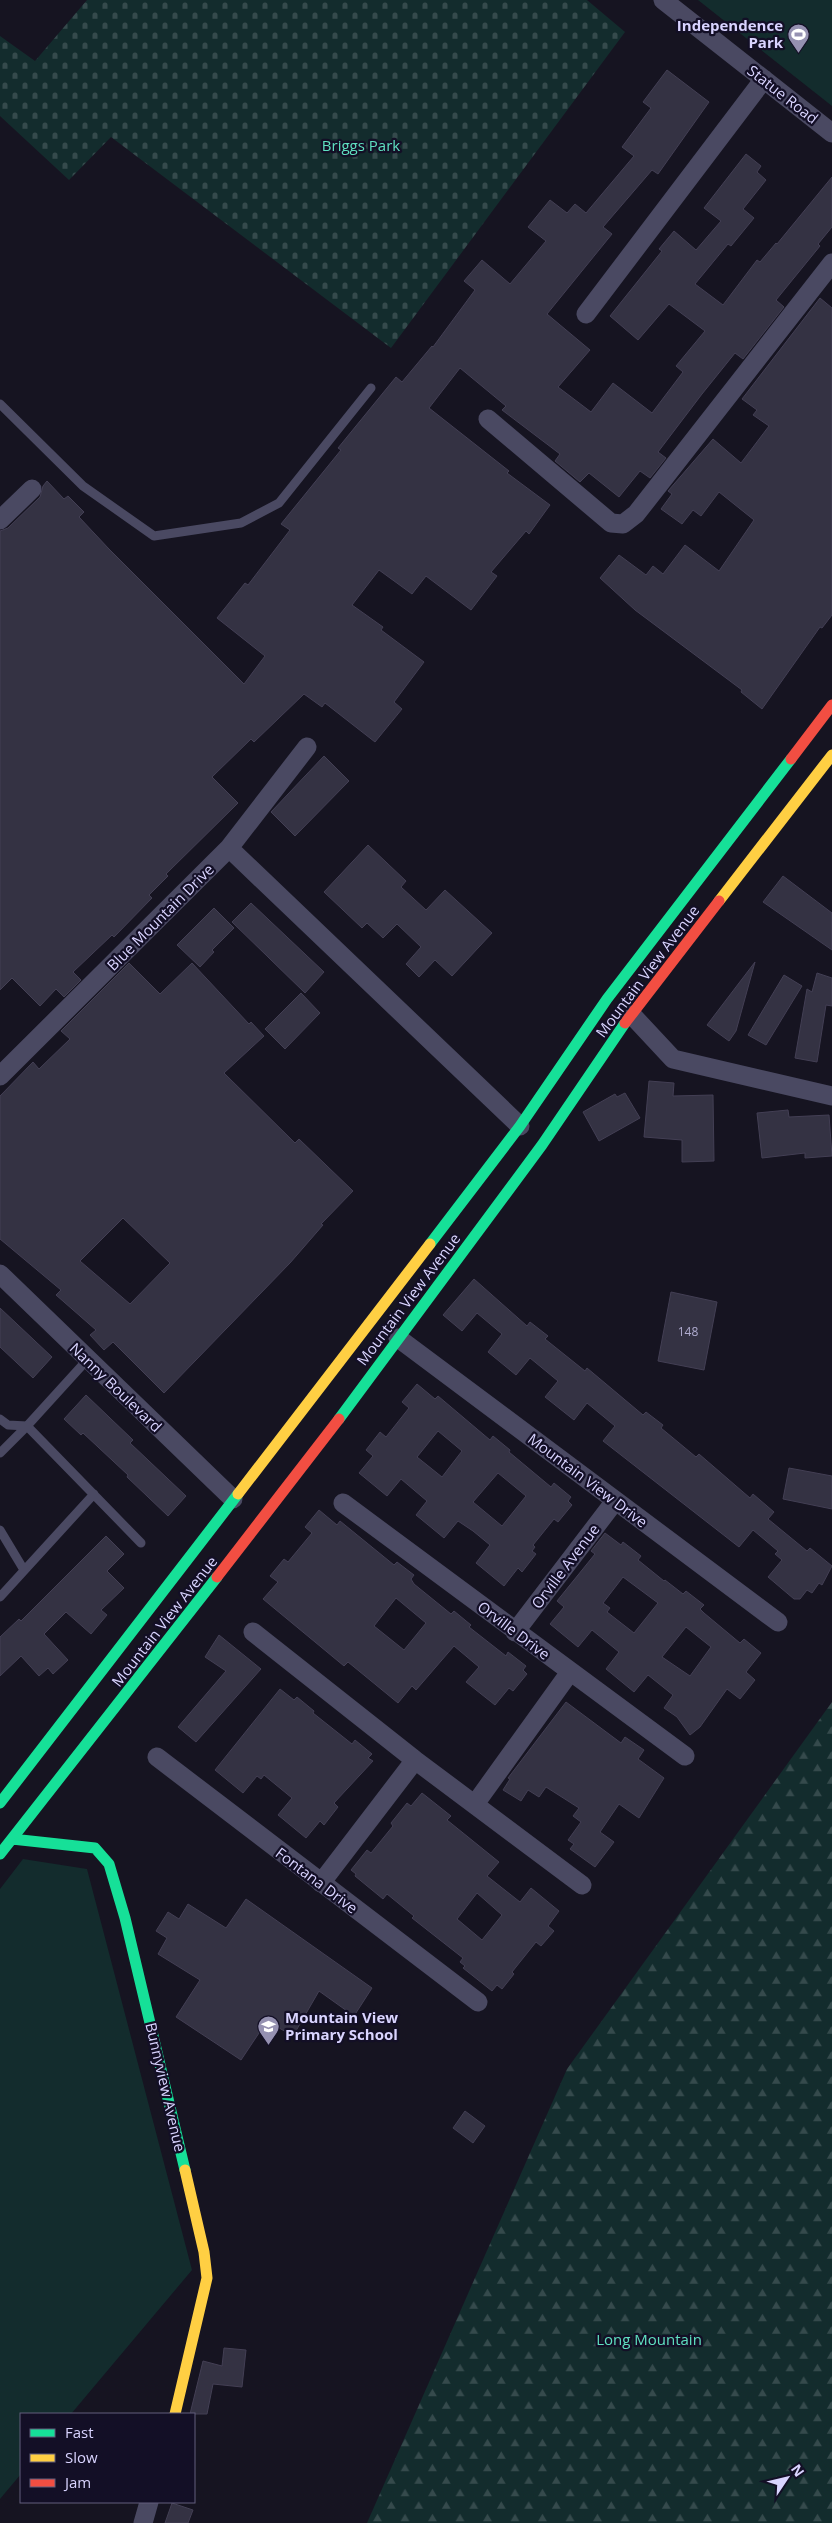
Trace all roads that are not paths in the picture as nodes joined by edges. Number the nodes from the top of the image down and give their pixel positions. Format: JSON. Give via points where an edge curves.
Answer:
{"nodes":[{"id":1,"x":663,"y":0,"type":"edge"},
{"id":2,"x":764,"y":80,"type":"junction"},
{"id":3,"x":832,"y":133,"type":"edge"},
{"id":4,"x":832,"y":263,"type":"edge"},
{"id":5,"x":586,"y":314,"type":"dead end"},
{"id":6,"x":371,"y":388,"type":"dead end"},
{"id":7,"x":0,"y":404,"type":"edge"},
{"id":8,"x":488,"y":418,"type":"dead end"},
{"id":9,"x":32,"y":489,"type":"dead end"},
{"id":10,"x":0,"y":520,"type":"edge"},
{"id":11,"x":832,"y":704,"type":"edge"},
{"id":12,"x":307,"y":747,"type":"dead end"},
{"id":13,"x":832,"y":755,"type":"edge"},
{"id":14,"x":229,"y":848,"type":"junction"},
{"id":15,"x":632,"y":1014,"type":"junction"},
{"id":16,"x":0,"y":1076,"type":"edge"},
{"id":17,"x":832,"y":1096,"type":"edge"},
{"id":18,"x":520,"y":1126,"type":"junction"},
{"id":19,"x":507,"y":1166,"type":"junction"},
{"id":20,"x":0,"y":1274,"type":"edge"},
{"id":21,"x":398,"y":1338,"type":"junction"},
{"id":22,"x":87,"y":1360,"type":"junction"},
{"id":23,"x":0,"y":1419,"type":"edge"},
{"id":24,"x":27,"y":1426,"type":"junction"},
{"id":25,"x":0,"y":1454,"type":"edge"},
{"id":26,"x":94,"y":1494,"type":"junction"},
{"id":27,"x":233,"y":1499,"type":"junction"},
{"id":28,"x":615,"y":1501,"type":"junction"},
{"id":29,"x":343,"y":1503,"type":"dead end"},
{"id":30,"x":0,"y":1530,"type":"edge"},
{"id":31,"x":141,"y":1543,"type":"dead end"},
{"id":32,"x":24,"y":1570,"type":"junction"},
{"id":33,"x":0,"y":1596,"type":"edge"},
{"id":34,"x":778,"y":1622,"type":"dead end"},
{"id":35,"x":253,"y":1632,"type":"dead end"},
{"id":36,"x":515,"y":1632,"type":"junction"},
{"id":37,"x":570,"y":1672,"type":"junction"},
{"id":38,"x":685,"y":1756,"type":"dead end"},
{"id":39,"x":157,"y":1757,"type":"dead end"},
{"id":40,"x":415,"y":1760,"type":"junction"},
{"id":41,"x":0,"y":1803,"type":"edge"},
{"id":42,"x":475,"y":1804,"type":"junction"},
{"id":43,"x":12,"y":1839,"type":"junction"},
{"id":44,"x":0,"y":1854,"type":"edge"},
{"id":45,"x":321,"y":1883,"type":"junction"},
{"id":46,"x":582,"y":1885,"type":"dead end"},
{"id":47,"x":478,"y":2002,"type":"dead end"},
{"id":48,"x":174,"y":2413,"type":"edge"},
{"id":49,"x":149,"y":2503,"type":"edge"},
{"id":50,"x":142,"y":2523,"type":"edge"}],
"edges":[{"from":1,"to":2,"type":"street","name":"Statue Road"},
{"from":2,"to":3,"type":"street","name":"Statue Road"},
{"from":2,"to":5,"type":"street"},
{"from":4,"to":8,"type":"street","via":[[636,514],[623,524],[611,523]]},
{"from":6,"to":7,"type":"lane","via":[[279,503],[241,524],[154,536],[83,486]]},
{"from":9,"to":10,"type":"street"},
{"from":11,"to":18,"type":"main road","name":"Mountain View Avenue","via":[[607,999]]},
{"from":12,"to":14,"type":"street","name":"Blue Mountain Drive"},
{"from":13,"to":15,"type":"main road","name":"Mountain View Avenue"},
{"from":14,"to":16,"type":"street","name":"Blue Mountain Drive"},
{"from":14,"to":18,"type":"street"},
{"from":15,"to":17,"type":"street","via":[[673,1059]]},
{"from":15,"to":19,"type":"main road","name":"Mountain View Avenue","via":[[542,1145]]},
{"from":18,"to":19,"type":"main road","name":"Mountain View Avenue"},
{"from":19,"to":21,"type":"main road","name":"Mountain View Avenue"},
{"from":19,"to":27,"type":"main road","name":"Mountain View Avenue"},
{"from":20,"to":22,"type":"street","name":"Nanny Boulevard"},
{"from":21,"to":28,"type":"street","name":"Mountain View Drive"},
{"from":21,"to":43,"type":"main road","name":"Mountain View Avenue"},
{"from":22,"to":24,"type":"lane"},
{"from":22,"to":27,"type":"street","name":"Nanny Boulevard"},
{"from":23,"to":24,"type":"lane","via":[[8,1425]]},
{"from":24,"to":25,"type":"lane"},
{"from":24,"to":26,"type":"lane"},
{"from":26,"to":31,"type":"lane"},
{"from":26,"to":32,"type":"lane"},
{"from":27,"to":41,"type":"main road","name":"Mountain View Avenue"},
{"from":28,"to":34,"type":"street","name":"Mountain View Drive"},
{"from":28,"to":36,"type":"street","name":"Orville Avenue"},
{"from":29,"to":36,"type":"street","name":"Orville Drive"},
{"from":30,"to":32,"type":"lane"},
{"from":32,"to":33,"type":"lane"},
{"from":35,"to":40,"type":"street"},
{"from":36,"to":37,"type":"street","name":"Orville Drive"},
{"from":37,"to":38,"type":"street","name":"Orville Drive"},
{"from":37,"to":42,"type":"street"},
{"from":39,"to":45,"type":"street","name":"Fontana Drive"},
{"from":40,"to":42,"type":"street"},
{"from":40,"to":45,"type":"street"},
{"from":42,"to":46,"type":"street"},
{"from":43,"to":44,"type":"main road","name":"Mountain View Avenue"},
{"from":43,"to":48,"type":"main road","name":"Bunnyview Avenue","via":[[95,1848],[109,1864],[125,1918],[169,2096],[207,2278]]},
{"from":45,"to":47,"type":"street","name":"Fontana Drive"},
{"from":49,"to":50,"type":"street"}]}
